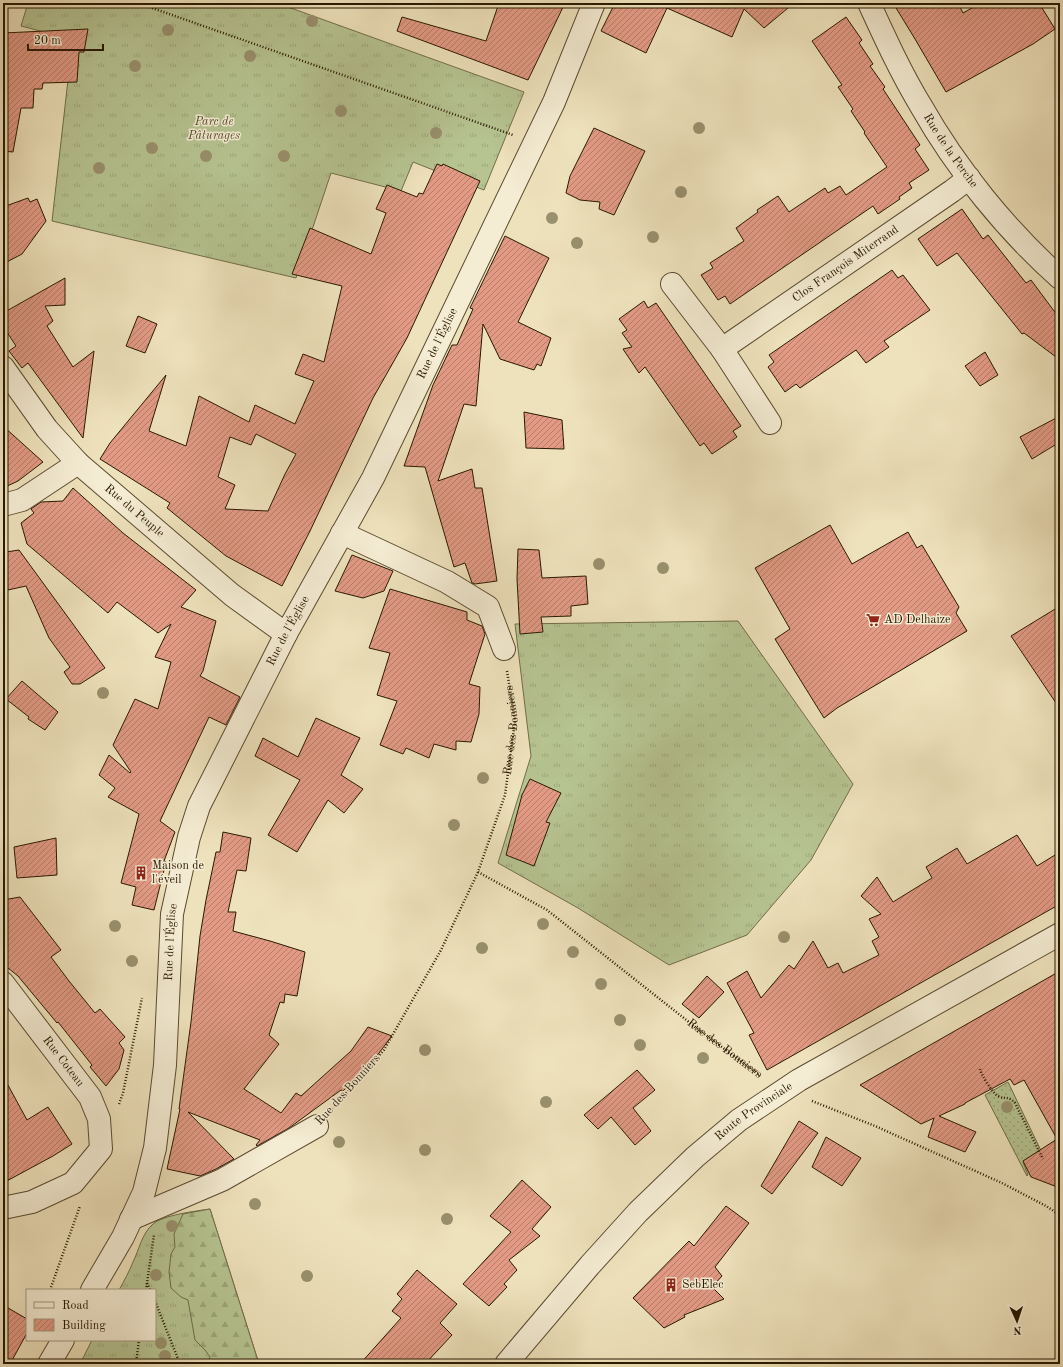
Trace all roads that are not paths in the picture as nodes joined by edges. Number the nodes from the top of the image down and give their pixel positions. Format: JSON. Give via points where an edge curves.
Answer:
{"nodes":[{"id":1,"x":594,"y":3,"type":"edge"},
{"id":2,"x":869,"y":3,"type":"edge"},
{"id":3,"x":969,"y":178,"type":"junction"},
{"id":4,"x":1060,"y":278,"type":"edge"},
{"id":5,"x":672,"y":284,"type":"dead end"},
{"id":6,"x":722,"y":349,"type":"junction"},
{"id":7,"x":3,"y":367,"type":"edge"},
{"id":8,"x":770,"y":424,"type":"dead end"},
{"id":9,"x":78,"y":463,"type":"junction"},
{"id":10,"x":3,"y":505,"type":"edge"},
{"id":11,"x":342,"y":533,"type":"junction"},
{"id":12,"x":286,"y":634,"type":"junction"},
{"id":13,"x":504,"y":649,"type":"road end"},
{"id":14,"x":1060,"y":934,"type":"edge"},
{"id":15,"x":3,"y":983,"type":"edge"},
{"id":16,"x":317,"y":1126,"type":"road end"},
{"id":17,"x":3,"y":1208,"type":"edge"},
{"id":18,"x":131,"y":1220,"type":"junction"},
{"id":19,"x":93,"y":1289,"type":"edge"},
{"id":20,"x":62,"y":1341,"type":"edge"},
{"id":21,"x":49,"y":1364,"type":"edge"},
{"id":22,"x":506,"y":1364,"type":"edge"}],
"edges":[{"from":1,"to":11,"type":"street","name":"Rue de l'Église","via":[[554,102],[373,478]]},
{"from":2,"to":3,"type":"street","name":"Rue de la Perche","via":[[921,107]]},
{"from":3,"to":4,"type":"street","name":"Rue de la Perche","via":[[1014,232]]},
{"from":3,"to":6,"type":"street","name":"Clos François Miterrand"},
{"from":5,"to":6,"type":"street"},
{"from":6,"to":8,"type":"street"},
{"from":7,"to":9,"type":"street","name":"Rue du Peuple","via":[[47,429]]},
{"from":9,"to":10,"type":"street","via":[[22,500]]},
{"from":9,"to":12,"type":"street","name":"Rue du Peuple","via":[[232,595]]},
{"from":11,"to":12,"type":"street","name":"Rue de l'Église"},
{"from":11,"to":13,"type":"street","via":[[447,582],[488,607]]},
{"from":12,"to":18,"type":"street","name":"Rue de l'Église","via":[[199,806],[189,837],[172,914],[165,1065],[155,1148],[144,1192]]},
{"from":14,"to":22,"type":"street","name":"Route Provinciale","via":[[785,1088],[739,1120],[659,1191],[604,1250]]},
{"from":15,"to":17,"type":"street","name":"Rue Coteau","via":[[90,1097],[99,1119],[101,1149],[73,1183],[32,1202]]},
{"from":16,"to":18,"type":"street","name":"Rue des Bonniers","via":[[222,1180]]},
{"from":18,"to":19,"type":"street","name":"Rue de l'Église"},
{"from":20,"to":21,"type":"street"}]}
